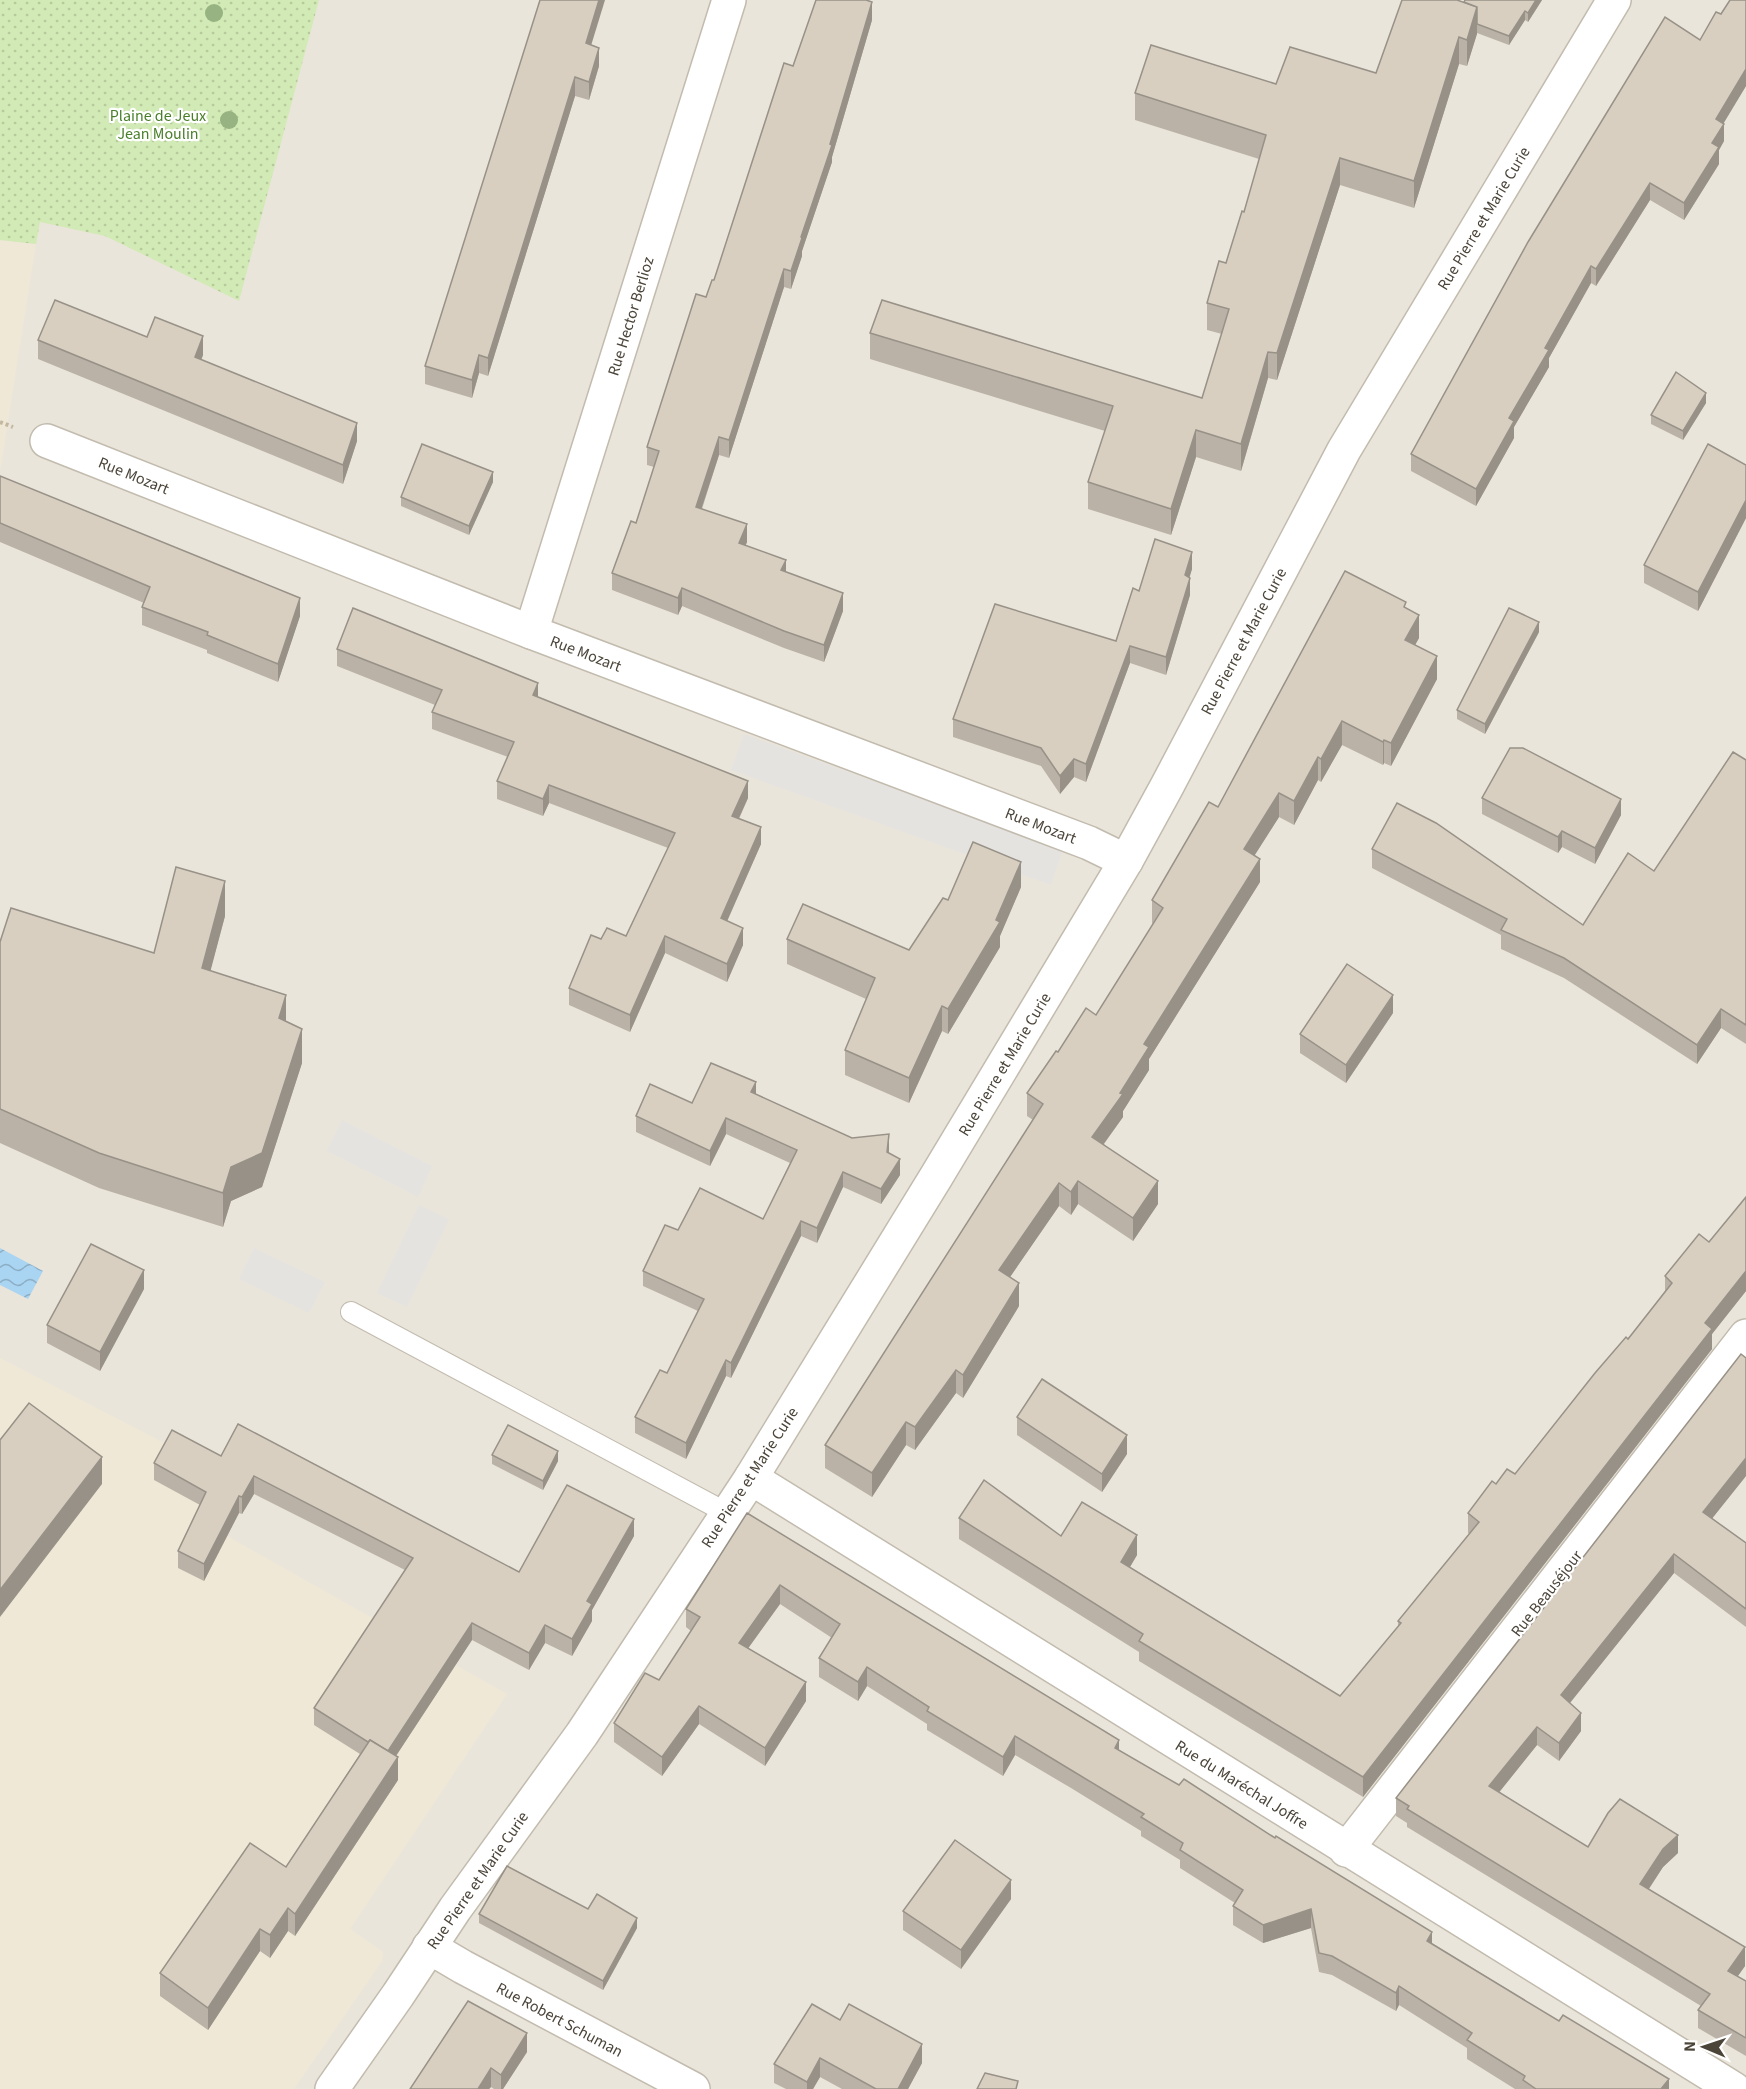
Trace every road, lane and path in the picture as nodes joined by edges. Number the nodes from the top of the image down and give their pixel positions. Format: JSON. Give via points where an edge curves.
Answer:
{"nodes":[{"id":1,"x":729,"y":0,"type":"edge"},
{"id":2,"x":1614,"y":0,"type":"edge"},
{"id":3,"x":48,"y":441,"type":"dead end"},
{"id":4,"x":531,"y":632,"type":"junction"},
{"id":5,"x":1126,"y":861,"type":"junction"},
{"id":6,"x":351,"y":1312,"type":"dead end"},
{"id":7,"x":1746,"y":1336,"type":"edge"},
{"id":8,"x":751,"y":1478,"type":"junction"},
{"id":9,"x":727,"y":1513,"type":"junction"},
{"id":10,"x":1346,"y":1850,"type":"junction"},
{"id":11,"x":429,"y":1947,"type":"junction"},
{"id":12,"x":332,"y":2089,"type":"edge"},
{"id":13,"x":693,"y":2089,"type":"edge"},
{"id":14,"x":1734,"y":2089,"type":"edge"}],
"edges":[{"from":1,"to":4,"type":"street","name":"Rue Hector Berlioz"},
{"from":2,"to":5,"type":"street","name":"Rue Pierre et Marie Curie","via":[[1344,450]]},
{"from":3,"to":4,"type":"street","name":"Rue Mozart"},
{"from":4,"to":5,"type":"street","name":"Rue Mozart","via":[[1089,843]]},
{"from":5,"to":8,"type":"street","name":"Rue Pierre et Marie Curie"},
{"from":6,"to":9,"type":"lane"},
{"from":7,"to":10,"type":"street","name":"Rue Beauséjour"},
{"from":8,"to":9,"type":"street","name":"Rue Pierre et Marie Curie"},
{"from":8,"to":10,"type":"street","name":"Rue du Maréchal Joffre"},
{"from":9,"to":11,"type":"street","name":"Rue Pierre et Marie Curie","via":[[582,1734]]},
{"from":10,"to":14,"type":"street","name":"Rue du Maréchal Joffre"},
{"from":11,"to":12,"type":"street","name":"Rue Pierre et Marie Curie"},
{"from":11,"to":13,"type":"street","name":"Rue Robert Schuman"}]}
